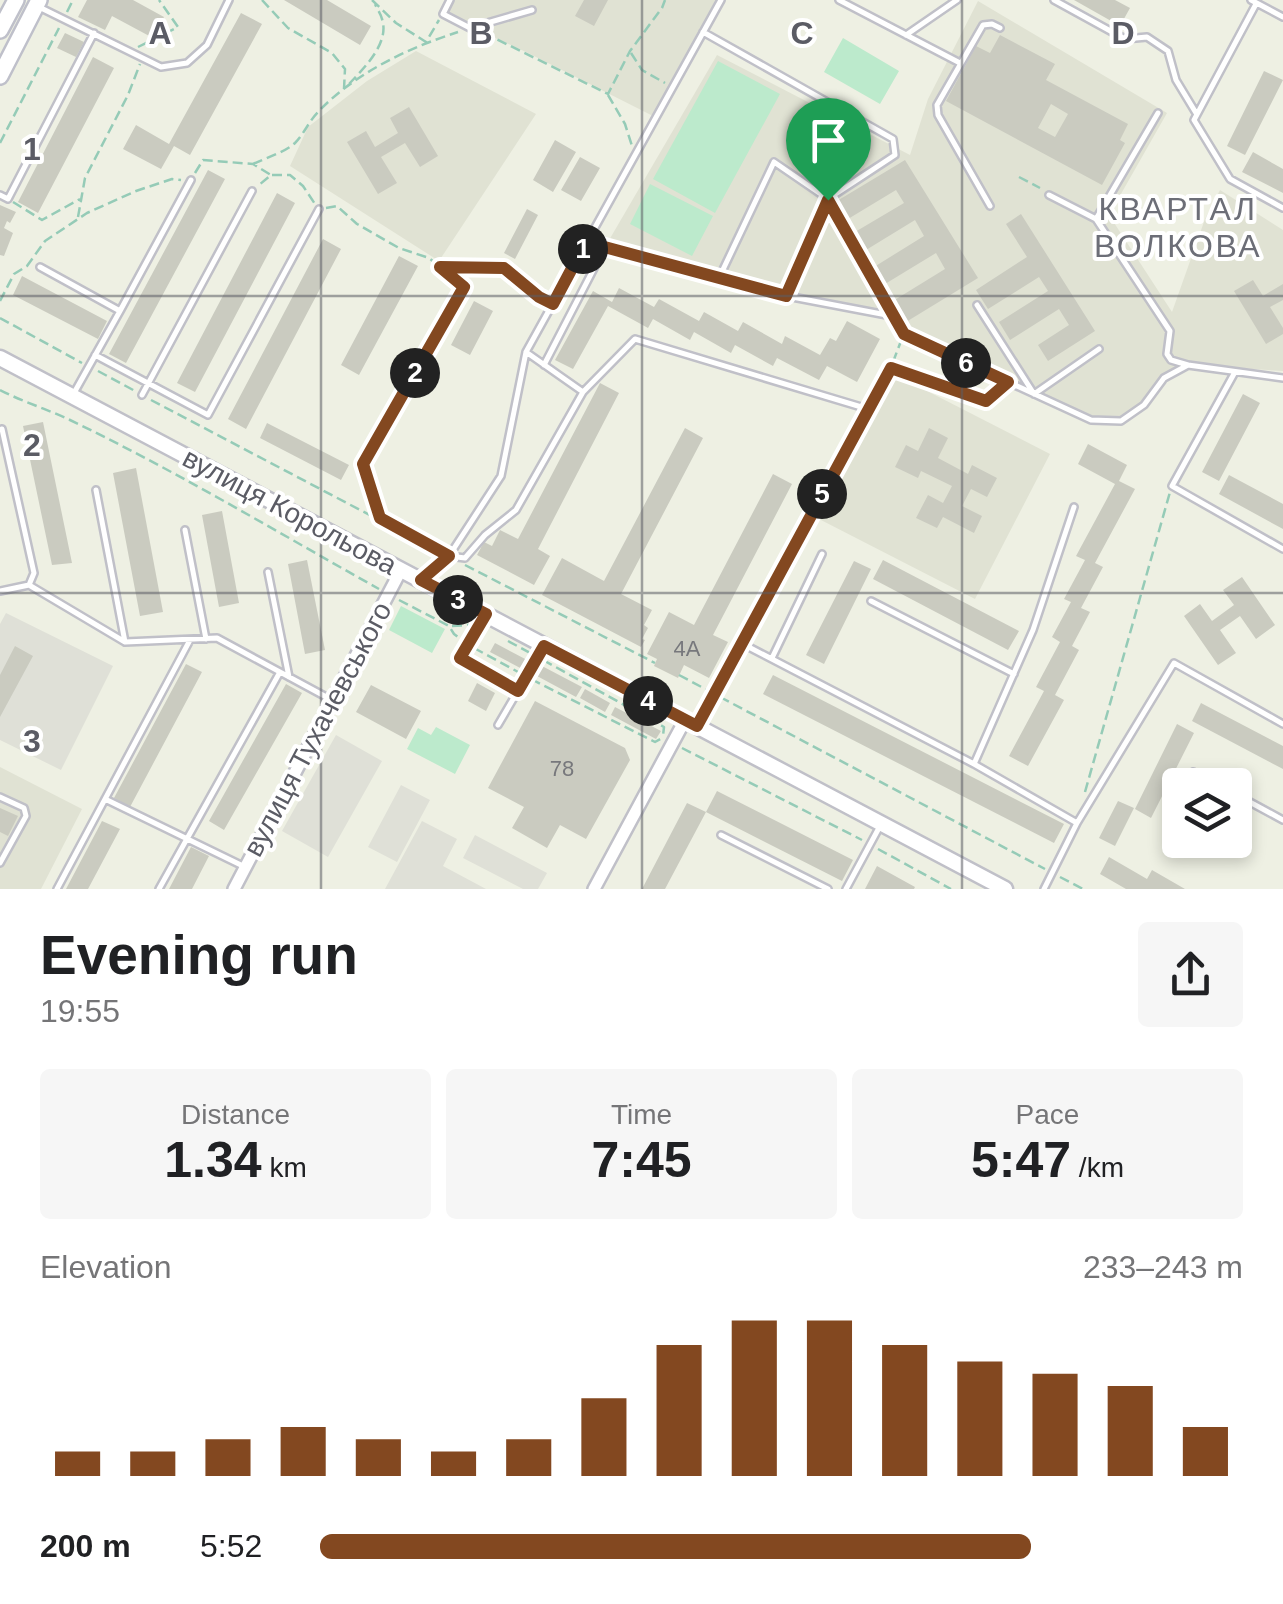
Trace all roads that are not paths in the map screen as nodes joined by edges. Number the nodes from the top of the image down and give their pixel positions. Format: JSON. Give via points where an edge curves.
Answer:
{"nodes":[{"id":1,"x":16,"y":0,"type":"edge"},
{"id":2,"x":229,"y":0,"type":"edge"},
{"id":3,"x":450,"y":0,"type":"edge"},
{"id":4,"x":721,"y":0,"type":"edge"},
{"id":5,"x":839,"y":0,"type":"edge"},
{"id":6,"x":958,"y":0,"type":"edge"},
{"id":7,"x":1054,"y":0,"type":"edge"},
{"id":8,"x":1254,"y":2,"type":"edge"},
{"id":9,"x":38,"y":3,"type":"edge"},
{"id":10,"x":532,"y":10,"type":"dead end"},
{"id":11,"x":1283,"y":18,"type":"edge"},
{"id":12,"x":2,"y":20,"type":"edge"},
{"id":13,"x":1000,"y":28,"type":"dead end"},
{"id":14,"x":703,"y":32,"type":"junction"},
{"id":15,"x":94,"y":33,"type":"junction"},
{"id":16,"x":905,"y":36,"type":"junction"},
{"id":17,"x":960,"y":63,"type":"junction"},
{"id":18,"x":0,"y":76,"type":"edge"},
{"id":19,"x":1158,"y":113,"type":"dead end"},
{"id":20,"x":1197,"y":114,"type":"junction"},
{"id":21,"x":191,"y":180,"type":"road end"},
{"id":22,"x":252,"y":191,"type":"road end"},
{"id":23,"x":0,"y":194,"type":"edge"},
{"id":24,"x":1049,"y":195,"type":"dead end"},
{"id":25,"x":828,"y":200,"type":"junction"},
{"id":26,"x":990,"y":206,"type":"dead end"},
{"id":27,"x":1283,"y":208,"type":"edge"},
{"id":28,"x":318,"y":209,"type":"road end"},
{"id":29,"x":1096,"y":219,"type":"junction"},
{"id":30,"x":586,"y":242,"type":"junction"},
{"id":31,"x":605,"y":248,"type":"junction"},
{"id":32,"x":40,"y":267,"type":"dead end"},
{"id":33,"x":719,"y":278,"type":"junction"},
{"id":34,"x":786,"y":296,"type":"junction"},
{"id":35,"x":977,"y":305,"type":"dead end"},
{"id":36,"x":120,"y":311,"type":"junction"},
{"id":37,"x":894,"y":316,"type":"junction"},
{"id":38,"x":1099,"y":349,"type":"dead end"},
{"id":39,"x":526,"y":352,"type":"junction"},
{"id":40,"x":95,"y":355,"type":"junction"},
{"id":41,"x":0,"y":358,"type":"edge"},
{"id":42,"x":544,"y":365,"type":"junction"},
{"id":43,"x":1188,"y":365,"type":"junction"},
{"id":44,"x":1236,"y":372,"type":"junction"},
{"id":45,"x":1283,"y":378,"type":"edge"},
{"id":46,"x":148,"y":382,"type":"junction"},
{"id":47,"x":1008,"y":382,"type":"junction"},
{"id":48,"x":584,"y":392,"type":"junction"},
{"id":49,"x":1034,"y":394,"type":"junction"},
{"id":50,"x":142,"y":395,"type":"road end"},
{"id":51,"x":72,"y":396,"type":"junction"},
{"id":52,"x":868,"y":409,"type":"junction"},
{"id":53,"x":2,"y":429,"type":"dead end"},
{"id":54,"x":0,"y":444,"type":"edge"},
{"id":55,"x":8,"y":449,"type":"junction"},
{"id":56,"x":96,"y":490,"type":"dead end"},
{"id":57,"x":1074,"y":506,"type":"dead end"},
{"id":58,"x":185,"y":530,"type":"dead end"},
{"id":59,"x":1283,"y":548,"type":"edge"},
{"id":60,"x":822,"y":554,"type":"dead end"},
{"id":61,"x":449,"y":556,"type":"junction"},
{"id":62,"x":401,"y":570,"type":"junction"},
{"id":63,"x":268,"y":572,"type":"dead end"},
{"id":64,"x":421,"y":580,"type":"junction"},
{"id":65,"x":30,"y":585,"type":"junction"},
{"id":66,"x":0,"y":591,"type":"edge"},
{"id":67,"x":871,"y":601,"type":"dead end"},
{"id":68,"x":482,"y":620,"type":"junction"},
{"id":69,"x":206,"y":638,"type":"junction"},
{"id":70,"x":190,"y":639,"type":"junction"},
{"id":71,"x":126,"y":642,"type":"junction"},
{"id":72,"x":742,"y":643,"type":"junction"},
{"id":73,"x":541,"y":651,"type":"junction"},
{"id":74,"x":772,"y":658,"type":"junction"},
{"id":75,"x":280,"y":672,"type":"junction"},
{"id":76,"x":1014,"y":674,"type":"junction"},
{"id":77,"x":289,"y":677,"type":"junction"},
{"id":78,"x":518,"y":691,"type":"junction"},
{"id":79,"x":332,"y":701,"type":"junction"},
{"id":80,"x":691,"y":723,"type":"junction"},
{"id":81,"x":1283,"y":723,"type":"edge"},
{"id":82,"x":498,"y":725,"type":"dead end"},
{"id":83,"x":974,"y":764,"type":"junction"},
{"id":84,"x":0,"y":798,"type":"edge"},
{"id":85,"x":105,"y":799,"type":"junction"},
{"id":86,"x":1252,"y":803,"type":"edge"},
{"id":87,"x":1283,"y":820,"type":"edge"},
{"id":88,"x":1077,"y":823,"type":"junction"},
{"id":89,"x":881,"y":824,"type":"junction"},
{"id":90,"x":720,"y":835,"type":"dead end"},
{"id":91,"x":187,"y":839,"type":"junction"},
{"id":92,"x":0,"y":863,"type":"edge"},
{"id":93,"x":246,"y":867,"type":"junction"},
{"id":94,"x":598,"y":887,"type":"edge"},
{"id":95,"x":57,"y":889,"type":"edge"},
{"id":96,"x":160,"y":889,"type":"edge"},
{"id":97,"x":234,"y":889,"type":"edge"},
{"id":98,"x":828,"y":889,"type":"edge"},
{"id":99,"x":846,"y":889,"type":"edge"},
{"id":100,"x":1005,"y":889,"type":"edge"},
{"id":101,"x":1044,"y":889,"type":"edge"}],
"edges":[{"from":1,"to":12,"type":"main road"},
{"from":2,"to":15,"type":"lane","via":[[207,45],[187,62],[162,67]]},
{"from":3,"to":10,"type":"lane","via":[[443,14],[470,28]]},
{"from":4,"to":14,"type":"lane"},
{"from":5,"to":16,"type":"lane"},
{"from":6,"to":16,"type":"lane"},
{"from":7,"to":20,"type":"lane","via":[[1125,39],[1147,37],[1168,51]]},
{"from":8,"to":11,"type":"lane"},
{"from":8,"to":20,"type":"lane"},
{"from":9,"to":15,"type":"lane"},
{"from":9,"to":18,"type":"main road"},
{"from":13,"to":17,"type":"lane","via":[[984,24]]},
{"from":14,"to":25,"type":"lane","via":[[893,139],[895,155]]},
{"from":14,"to":30,"type":"lane"},
{"from":15,"to":23,"type":"lane","via":[[8,198]]},
{"from":16,"to":17,"type":"lane"},
{"from":17,"to":26,"type":"lane","via":[[938,115]]},
{"from":19,"to":29,"type":"lane"},
{"from":20,"to":27,"type":"lane","via":[[1194,120],[1230,179]]},
{"from":21,"to":36,"type":"lane"},
{"from":22,"to":46,"type":"lane"},
{"from":24,"to":29,"type":"lane"},
{"from":25,"to":33,"type":"lane","via":[[774,162]]},
{"from":25,"to":34,"type":"lane"},
{"from":25,"to":37,"type":"lane"},
{"from":28,"to":46,"type":"lane","via":[[208,415]]},
{"from":29,"to":43,"type":"lane","via":[[1170,332],[1167,354]]},
{"from":30,"to":31,"type":"lane"},
{"from":30,"to":39,"type":"lane"},
{"from":31,"to":33,"type":"lane"},
{"from":31,"to":42,"type":"lane"},
{"from":32,"to":36,"type":"lane"},
{"from":33,"to":34,"type":"lane"},
{"from":34,"to":37,"type":"lane"},
{"from":35,"to":49,"type":"lane"},
{"from":36,"to":40,"type":"lane"},
{"from":37,"to":47,"type":"lane","via":[[904,334]]},
{"from":38,"to":49,"type":"lane"},
{"from":39,"to":42,"type":"lane"},
{"from":39,"to":61,"type":"lane","via":[[501,476]]},
{"from":40,"to":46,"type":"lane"},
{"from":40,"to":51,"type":"lane"},
{"from":41,"to":51,"type":"street","name":"вулиця Корольова"},
{"from":42,"to":48,"type":"lane"},
{"from":43,"to":44,"type":"lane"},
{"from":43,"to":49,"type":"lane","via":[[1164,378],[1121,421],[1091,420]]},
{"from":44,"to":45,"type":"lane"},
{"from":44,"to":59,"type":"lane","via":[[1172,486]]},
{"from":46,"to":50,"type":"lane"},
{"from":47,"to":49,"type":"lane"},
{"from":47,"to":52,"type":"lane","via":[[986,401],[891,368]]},
{"from":48,"to":52,"type":"lane","via":[[635,339]]},
{"from":48,"to":61,"type":"lane","via":[[516,510],[464,558]]},
{"from":51,"to":62,"type":"street","name":"вулиця Корольова"},
{"from":52,"to":72,"type":"lane"},
{"from":53,"to":55,"type":"lane"},
{"from":54,"to":55,"type":"lane"},
{"from":55,"to":65,"type":"lane","via":[[34,572]]},
{"from":56,"to":71,"type":"lane"},
{"from":57,"to":76,"type":"lane"},
{"from":58,"to":69,"type":"lane"},
{"from":60,"to":74,"type":"lane"},
{"from":61,"to":64,"type":"lane"},
{"from":62,"to":64,"type":"street","name":"вулиця Корольова"},
{"from":62,"to":79,"type":"street","name":"вулиця Тухачевського"},
{"from":63,"to":77,"type":"lane"},
{"from":64,"to":68,"type":"street","name":"вулиця Корольова"},
{"from":65,"to":66,"type":"lane"},
{"from":65,"to":71,"type":"lane"},
{"from":67,"to":76,"type":"lane"},
{"from":68,"to":73,"type":"street","name":"вулиця Корольова"},
{"from":68,"to":78,"type":"lane","via":[[460,658]]},
{"from":69,"to":70,"type":"lane"},
{"from":69,"to":75,"type":"lane","via":[[218,638]]},
{"from":70,"to":71,"type":"lane"},
{"from":70,"to":85,"type":"lane"},
{"from":72,"to":74,"type":"lane"},
{"from":72,"to":80,"type":"lane"},
{"from":73,"to":78,"type":"lane"},
{"from":73,"to":80,"type":"street","name":"вулиця Корольова"},
{"from":74,"to":83,"type":"lane"},
{"from":75,"to":77,"type":"lane"},
{"from":75,"to":91,"type":"lane"},
{"from":76,"to":83,"type":"lane"},
{"from":77,"to":79,"type":"lane"},
{"from":78,"to":82,"type":"lane"},
{"from":79,"to":93,"type":"street","name":"вулиця Тухачевського"},
{"from":80,"to":89,"type":"street","name":"вулиця Корольова"},
{"from":80,"to":94,"type":"street"},
{"from":81,"to":88,"type":"lane","via":[[1174,663]]},
{"from":83,"to":88,"type":"lane"},
{"from":84,"to":92,"type":"lane","via":[[24,808],[26,816]]},
{"from":85,"to":91,"type":"lane"},
{"from":85,"to":95,"type":"lane"},
{"from":86,"to":87,"type":"lane"},
{"from":88,"to":101,"type":"lane"},
{"from":89,"to":99,"type":"lane"},
{"from":89,"to":100,"type":"street","name":"вулиця Корольова"},
{"from":90,"to":98,"type":"lane"},
{"from":91,"to":93,"type":"lane"},
{"from":91,"to":96,"type":"lane"},
{"from":93,"to":97,"type":"street","name":"вулиця Тухачевського"}]}
